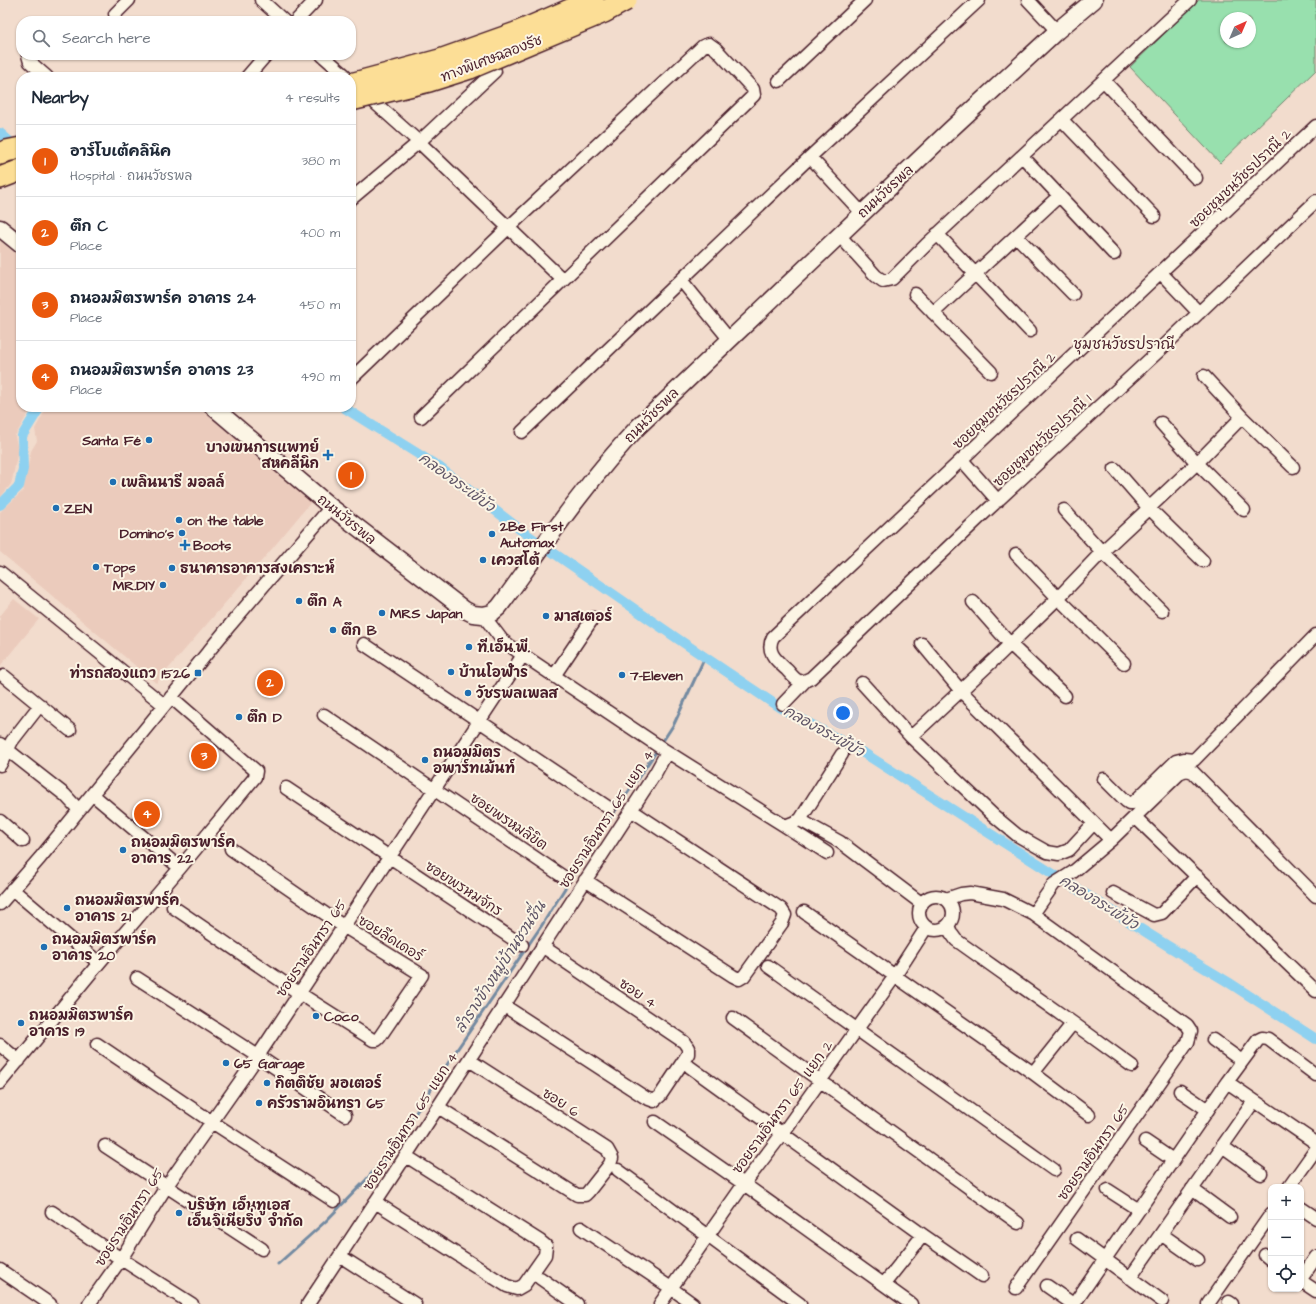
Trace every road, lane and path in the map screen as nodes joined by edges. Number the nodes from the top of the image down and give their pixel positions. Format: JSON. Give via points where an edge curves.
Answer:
{"nodes":[{"id":1,"x":129,"y":0,"type":"edge"},
{"id":2,"x":262,"y":0,"type":"edge"},
{"id":3,"x":316,"y":0,"type":"edge"},
{"id":4,"x":593,"y":0,"type":"edge"},
{"id":5,"x":626,"y":0,"type":"edge"},
{"id":6,"x":864,"y":0,"type":"edge"},
{"id":7,"x":979,"y":0,"type":"edge"},
{"id":8,"x":1028,"y":0,"type":"edge"},
{"id":9,"x":1094,"y":0,"type":"edge"},
{"id":10,"x":1190,"y":0,"type":"edge"},
{"id":11,"x":116,"y":14,"type":"dead end"},
{"id":12,"x":279,"y":16,"type":"edge"},
{"id":13,"x":301,"y":16,"type":"edge"},
{"id":14,"x":1057,"y":31,"type":"junction"},
{"id":15,"x":29,"y":60,"type":"edge"},
{"id":16,"x":262,"y":60,"type":"edge"},
{"id":17,"x":328,"y":60,"type":"edge"},
{"id":18,"x":495,"y":71,"type":"dead end"},
{"id":19,"x":41,"y":72,"type":"edge"},
{"id":20,"x":251,"y":72,"type":"edge"},
{"id":21,"x":341,"y":72,"type":"edge"},
{"id":22,"x":356,"y":81,"type":"edge"},
{"id":23,"x":779,"y":81,"type":"dead end"},
{"id":24,"x":1104,"y":81,"type":"junction"},
{"id":25,"x":356,"y":86,"type":"edge"},
{"id":26,"x":356,"y":99,"type":"edge"},
{"id":27,"x":1062,"y":120,"type":"junction"},
{"id":28,"x":1316,"y":126,"type":"edge"},
{"id":29,"x":419,"y":142,"type":"junction"},
{"id":30,"x":1022,"y":156,"type":"junction"},
{"id":31,"x":810,"y":157,"type":"junction"},
{"id":32,"x":16,"y":172,"type":"edge"},
{"id":33,"x":0,"y":178,"type":"edge"},
{"id":34,"x":1196,"y":178,"type":"dead end"},
{"id":35,"x":356,"y":195,"type":"edge"},
{"id":36,"x":1059,"y":196,"type":"junction"},
{"id":37,"x":1316,"y":201,"type":"edge"},
{"id":38,"x":862,"y":213,"type":"junction"},
{"id":39,"x":1154,"y":216,"type":"dead end"},
{"id":40,"x":508,"y":227,"type":"junction"},
{"id":41,"x":0,"y":228,"type":"edge"},
{"id":42,"x":937,"y":234,"type":"junction"},
{"id":43,"x":839,"y":235,"type":"junction"},
{"id":44,"x":1016,"y":236,"type":"junction"},
{"id":45,"x":16,"y":241,"type":"edge"},
{"id":46,"x":1114,"y":254,"type":"dead end"},
{"id":47,"x":1161,"y":273,"type":"junction"},
{"id":48,"x":976,"y":275,"type":"junction"},
{"id":49,"x":563,"y":280,"type":"junction"},
{"id":50,"x":681,"y":280,"type":"junction"},
{"id":51,"x":915,"y":294,"type":"dead end"},
{"id":52,"x":1072,"y":294,"type":"dead end"},
{"id":53,"x":933,"y":313,"type":"junction"},
{"id":54,"x":1199,"y":313,"type":"junction"},
{"id":55,"x":1030,"y":331,"type":"dead end"},
{"id":56,"x":729,"y":339,"type":"junction"},
{"id":57,"x":992,"y":372,"type":"dead end"},
{"id":58,"x":356,"y":374,"type":"edge"},
{"id":59,"x":1204,"y":376,"type":"dead end"},
{"id":60,"x":219,"y":412,"type":"edge"},
{"id":61,"x":421,"y":418,"type":"dead end"},
{"id":62,"x":1242,"y":418,"type":"junction"},
{"id":63,"x":1161,"y":423,"type":"dead end"},
{"id":64,"x":522,"y":432,"type":"dead end"},
{"id":65,"x":962,"y":460,"type":"junction"},
{"id":66,"x":1197,"y":463,"type":"junction"},
{"id":67,"x":1293,"y":467,"type":"dead end"},
{"id":68,"x":1115,"y":469,"type":"dead end"},
{"id":69,"x":998,"y":501,"type":"junction"},
{"id":70,"x":331,"y":507,"type":"junction"},
{"id":71,"x":1148,"y":508,"type":"junction"},
{"id":72,"x":1064,"y":510,"type":"dead end"},
{"id":73,"x":1244,"y":510,"type":"dead end"},
{"id":74,"x":1102,"y":552,"type":"junction"},
{"id":75,"x":1016,"y":554,"type":"dead end"},
{"id":76,"x":1203,"y":561,"type":"dead end"},
{"id":77,"x":0,"y":572,"type":"edge"},
{"id":78,"x":1058,"y":598,"type":"junction"},
{"id":79,"x":973,"y":602,"type":"dead end"},
{"id":80,"x":1162,"y":611,"type":"dead end"},
{"id":81,"x":483,"y":615,"type":"junction"},
{"id":82,"x":593,"y":618,"type":"dead end"},
{"id":83,"x":1316,"y":635,"type":"edge"},
{"id":84,"x":364,"y":644,"type":"dead end"},
{"id":85,"x":922,"y":644,"type":"dead end"},
{"id":86,"x":1010,"y":644,"type":"junction"},
{"id":87,"x":523,"y":656,"type":"junction"},
{"id":88,"x":1124,"y":663,"type":"dead end"},
{"id":89,"x":4,"y":676,"type":"dead end"},
{"id":90,"x":554,"y":676,"type":"junction"},
{"id":91,"x":805,"y":681,"type":"junction"},
{"id":92,"x":862,"y":683,"type":"dead end"},
{"id":93,"x":961,"y":691,"type":"junction"},
{"id":94,"x":1065,"y":696,"type":"dead end"},
{"id":95,"x":168,"y":701,"type":"junction"},
{"id":96,"x":783,"y":704,"type":"dead end"},
{"id":97,"x":40,"y":705,"type":"junction"},
{"id":98,"x":324,"y":715,"type":"dead end"},
{"id":99,"x":479,"y":722,"type":"junction"},
{"id":100,"x":70,"y":730,"type":"dead end"},
{"id":101,"x":911,"y":737,"type":"junction"},
{"id":102,"x":3,"y":747,"type":"edge"},
{"id":103,"x":661,"y":748,"type":"junction"},
{"id":104,"x":842,"y":754,"type":"dead end"},
{"id":105,"x":0,"y":765,"type":"edge"},
{"id":106,"x":1104,"y":779,"type":"dead end"},
{"id":107,"x":286,"y":788,"type":"dead end"},
{"id":108,"x":435,"y":789,"type":"junction"},
{"id":109,"x":92,"y":794,"type":"junction"},
{"id":110,"x":609,"y":808,"type":"dead end"},
{"id":111,"x":79,"y":810,"type":"junction"},
{"id":112,"x":631,"y":810,"type":"junction"},
{"id":113,"x":1136,"y":817,"type":"junction"},
{"id":114,"x":800,"y":820,"type":"junction"},
{"id":115,"x":0,"y":821,"type":"edge"},
{"id":116,"x":1094,"y":823,"type":"junction"},
{"id":117,"x":785,"y":826,"type":"junction"},
{"id":118,"x":1111,"y":840,"type":"junction"},
{"id":119,"x":23,"y":841,"type":"dead end"},
{"id":120,"x":231,"y":849,"type":"dead end"},
{"id":121,"x":826,"y":853,"type":"dead end"},
{"id":122,"x":390,"y":857,"type":"junction"},
{"id":123,"x":180,"y":868,"type":"junction"},
{"id":124,"x":1197,"y":876,"type":"junction"},
{"id":125,"x":565,"y":878,"type":"dead end"},
{"id":126,"x":585,"y":880,"type":"junction"},
{"id":127,"x":12,"y":890,"type":"junction"},
{"id":128,"x":1113,"y":893,"type":"dead end"},
{"id":129,"x":1316,"y":896,"type":"edge"},
{"id":130,"x":946,"y":899,"type":"junction"},
{"id":131,"x":921,"y":903,"type":"junction"},
{"id":132,"x":0,"y":904,"type":"edge"},
{"id":133,"x":172,"y":907,"type":"dead end"},
{"id":134,"x":804,"y":912,"type":"dead end"},
{"id":135,"x":1033,"y":914,"type":"junction"},
{"id":136,"x":948,"y":925,"type":"junction"},
{"id":137,"x":343,"y":926,"type":"junction"},
{"id":138,"x":926,"y":928,"type":"junction"},
{"id":139,"x":522,"y":945,"type":"dead end"},
{"id":140,"x":542,"y":946,"type":"junction"},
{"id":141,"x":99,"y":962,"type":"junction"},
{"id":142,"x":768,"y":966,"type":"dead end"},
{"id":143,"x":894,"y":976,"type":"junction"},
{"id":144,"x":137,"y":978,"type":"dead end"},
{"id":145,"x":1316,"y":991,"type":"edge"},
{"id":146,"x":299,"y":993,"type":"junction"},
{"id":147,"x":503,"y":1005,"type":"junction"},
{"id":148,"x":733,"y":1018,"type":"dead end"},
{"id":149,"x":1073,"y":1023,"type":"junction"},
{"id":150,"x":857,"y":1029,"type":"junction"},
{"id":151,"x":1213,"y":1040,"type":"dead end"},
{"id":152,"x":97,"y":1044,"type":"dead end"},
{"id":153,"x":0,"y":1045,"type":"edge"},
{"id":154,"x":258,"y":1056,"type":"junction"},
{"id":155,"x":18,"y":1060,"type":"junction"},
{"id":156,"x":468,"y":1060,"type":"junction"},
{"id":157,"x":1242,"y":1061,"type":"junction"},
{"id":158,"x":1132,"y":1066,"type":"dead end"},
{"id":159,"x":690,"y":1067,"type":"dead end"},
{"id":160,"x":1033,"y":1073,"type":"junction"},
{"id":161,"x":1316,"y":1075,"type":"edge"},
{"id":162,"x":820,"y":1081,"type":"junction"},
{"id":163,"x":1227,"y":1082,"type":"junction"},
{"id":164,"x":0,"y":1084,"type":"edge"},
{"id":165,"x":1180,"y":1091,"type":"dead end"},
{"id":166,"x":1254,"y":1101,"type":"junction"},
{"id":167,"x":438,"y":1107,"type":"junction"},
{"id":168,"x":1208,"y":1110,"type":"junction"},
{"id":169,"x":345,"y":1115,"type":"dead end"},
{"id":170,"x":1089,"y":1115,"type":"dead end"},
{"id":171,"x":212,"y":1122,"type":"junction"},
{"id":172,"x":655,"y":1122,"type":"dead end"},
{"id":173,"x":783,"y":1133,"type":"junction"},
{"id":174,"x":1145,"y":1141,"type":"dead end"},
{"id":175,"x":1316,"y":1143,"type":"edge"},
{"id":176,"x":105,"y":1146,"type":"dead end"},
{"id":177,"x":1222,"y":1146,"type":"junction"},
{"id":178,"x":1316,"y":1149,"type":"edge"},
{"id":179,"x":406,"y":1156,"type":"junction"},
{"id":180,"x":1173,"y":1160,"type":"junction"},
{"id":181,"x":618,"y":1170,"type":"dead end"},
{"id":182,"x":1054,"y":1170,"type":"dead end"},
{"id":183,"x":1261,"y":1174,"type":"dead end"},
{"id":184,"x":744,"y":1184,"type":"junction"},
{"id":185,"x":1291,"y":1184,"type":"edge"},
{"id":186,"x":166,"y":1187,"type":"junction"},
{"id":187,"x":1192,"y":1189,"type":"junction"},
{"id":188,"x":1108,"y":1190,"type":"dead end"},
{"id":189,"x":334,"y":1201,"type":"dead end"},
{"id":190,"x":375,"y":1202,"type":"junction"},
{"id":191,"x":1139,"y":1210,"type":"junction"},
{"id":192,"x":1304,"y":1210,"type":"edge"},
{"id":193,"x":52,"y":1212,"type":"dead end"},
{"id":194,"x":1230,"y":1217,"type":"dead end"},
{"id":195,"x":1268,"y":1218,"type":"edge"},
{"id":196,"x":1316,"y":1218,"type":"edge"},
{"id":197,"x":1018,"y":1223,"type":"dead end"},
{"id":198,"x":581,"y":1228,"type":"dead end"},
{"id":199,"x":1161,"y":1234,"type":"junction"},
{"id":200,"x":923,"y":1235,"type":"junction"},
{"id":201,"x":707,"y":1236,"type":"junction"},
{"id":202,"x":1077,"y":1239,"type":"dead end"},
{"id":203,"x":262,"y":1249,"type":"dead end"},
{"id":204,"x":340,"y":1256,"type":"junction"},
{"id":205,"x":1316,"y":1256,"type":"edge"},
{"id":206,"x":120,"y":1259,"type":"junction"},
{"id":207,"x":1105,"y":1259,"type":"junction"},
{"id":208,"x":1198,"y":1260,"type":"dead end"},
{"id":209,"x":0,"y":1270,"type":"edge"},
{"id":210,"x":537,"y":1274,"type":"junction"},
{"id":211,"x":1304,"y":1275,"type":"edge"},
{"id":212,"x":982,"y":1276,"type":"dead end"},
{"id":213,"x":1130,"y":1278,"type":"junction"},
{"id":214,"x":1304,"y":1282,"type":"edge"},
{"id":215,"x":884,"y":1284,"type":"junction"},
{"id":216,"x":1047,"y":1286,"type":"dead end"},
{"id":217,"x":671,"y":1288,"type":"junction"},
{"id":218,"x":1016,"y":1288,"type":"dead end"},
{"id":219,"x":1316,"y":1291,"type":"edge"},
{"id":220,"x":1162,"y":1302,"type":"dead end"},
{"id":221,"x":50,"y":1304,"type":"edge"},
{"id":222,"x":89,"y":1304,"type":"edge"},
{"id":223,"x":192,"y":1304,"type":"edge"},
{"id":224,"x":308,"y":1304,"type":"edge"},
{"id":225,"x":415,"y":1304,"type":"edge"},
{"id":226,"x":576,"y":1304,"type":"edge"},
{"id":227,"x":660,"y":1304,"type":"edge"},
{"id":228,"x":693,"y":1304,"type":"edge"},
{"id":229,"x":800,"y":1304,"type":"edge"},
{"id":230,"x":911,"y":1304,"type":"edge"},
{"id":231,"x":1074,"y":1304,"type":"edge"},
{"id":232,"x":1208,"y":1304,"type":"edge"}],
"edges":[{"from":1,"to":11,"type":"street"},
{"from":2,"to":12,"type":"street"},
{"from":3,"to":13,"type":"street"},
{"from":4,"to":22,"type":"highway","name":"ทางพิเศษฉลองรัช","bridge":true,"via":[[516,33],[447,58]]},
{"from":5,"to":26,"type":"highway","name":"ทางพิเศษฉลองรัช","bridge":true,"via":[[604,12],[470,68]]},
{"from":6,"to":23,"type":"street"},
{"from":7,"to":31,"type":"street"},
{"from":8,"to":14,"type":"street"},
{"from":9,"to":14,"type":"main road","name":"ถนนวัชรพล"},
{"from":10,"to":24,"type":"street"},
{"from":14,"to":38,"type":"main road","name":"ถนนวัชรพล"},
{"from":15,"to":19,"type":"street"},
{"from":16,"to":20,"type":"street"},
{"from":17,"to":21,"type":"street"},
{"from":18,"to":29,"type":"street"},
{"from":24,"to":27,"type":"street"},
{"from":24,"to":34,"type":"street"},
{"from":25,"to":29,"type":"street"},
{"from":27,"to":30,"type":"street"},
{"from":27,"to":39,"type":"street"},
{"from":28,"to":47,"type":"street","name":"ซอยชุมชนวัชรปราณี 2"},
{"from":29,"to":35,"type":"street"},
{"from":29,"to":40,"type":"street"},
{"from":30,"to":36,"type":"street"},
{"from":30,"to":42,"type":"street"},
{"from":31,"to":38,"type":"street"},
{"from":31,"to":50,"type":"street"},
{"from":32,"to":33,"type":"highway"},
{"from":36,"to":44,"type":"street"},
{"from":36,"to":46,"type":"street"},
{"from":37,"to":54,"type":"street","name":"ซอยชุมชนวัชรปราณี 1"},
{"from":38,"to":43,"type":"main road","name":"ถนนวัชรพล"},
{"from":40,"to":49,"type":"street"},
{"from":40,"to":49,"type":"street","via":[[702,46],[709,44],[716,49],[754,89],[754,95]]},
{"from":40,"to":58,"type":"street"},
{"from":41,"to":45,"type":"main road"},
{"from":42,"to":43,"type":"street","via":[[892,279],[883,281]]},
{"from":42,"to":48,"type":"street"},
{"from":43,"to":56,"type":"main road","name":"ถนนวัชรพล"},
{"from":44,"to":48,"type":"street"},
{"from":44,"to":52,"type":"street"},
{"from":47,"to":54,"type":"street"},
{"from":47,"to":65,"type":"street","name":"ซอยชุมชนวัชรปราณี 2"},
{"from":48,"to":53,"type":"street"},
{"from":48,"to":55,"type":"street"},
{"from":49,"to":61,"type":"street"},
{"from":50,"to":56,"type":"street"},
{"from":50,"to":64,"type":"street"},
{"from":51,"to":53,"type":"street"},
{"from":53,"to":57,"type":"street"},
{"from":54,"to":69,"type":"street","name":"ซอยชุมชนวัชรปราณี 1"},
{"from":56,"to":81,"type":"main road","name":"ถนนวัชรพล","via":[[622,443],[580,495],[499,607],[492,613]]},
{"from":59,"to":62,"type":"street"},
{"from":60,"to":70,"type":"main road","name":"ถนนวัชรพล"},
{"from":62,"to":66,"type":"street"},
{"from":62,"to":67,"type":"street"},
{"from":63,"to":66,"type":"street"},
{"from":65,"to":69,"type":"street"},
{"from":65,"to":91,"type":"street","name":"ซอยชุมชนวัชรปราณี 2","via":[[773,637],[770,646],[773,657],[797,680]]},
{"from":66,"to":71,"type":"street"},
{"from":66,"to":73,"type":"street"},
{"from":68,"to":71,"type":"street"},
{"from":69,"to":91,"type":"street","name":"ซอยชุมชนวัชรปราณี 1","via":[[817,673]]},
{"from":70,"to":81,"type":"main road","name":"ถนนวัชรพล","via":[[465,610]]},
{"from":70,"to":95,"type":"street"},
{"from":71,"to":74,"type":"street"},
{"from":71,"to":76,"type":"street"},
{"from":72,"to":74,"type":"street"},
{"from":74,"to":78,"type":"street"},
{"from":74,"to":80,"type":"street"},
{"from":75,"to":78,"type":"street"},
{"from":77,"to":95,"type":"street"},
{"from":78,"to":86,"type":"street"},
{"from":78,"to":88,"type":"street"},
{"from":79,"to":86,"type":"street"},
{"from":81,"to":87,"type":"street","via":[[502,640]]},
{"from":82,"to":90,"type":"street"},
{"from":83,"to":106,"type":"street","via":[[1194,760],[1176,761],[1133,803],[1126,801]]},
{"from":84,"to":99,"type":"street"},
{"from":85,"to":93,"type":"street"},
{"from":86,"to":93,"type":"street"},
{"from":86,"to":94,"type":"street"},
{"from":87,"to":90,"type":"street"},
{"from":87,"to":99,"type":"street","name":"ซอยรามอินทรา 65"},
{"from":89,"to":97,"type":"street"},
{"from":90,"to":103,"type":"street"},
{"from":91,"to":96,"type":"street","name":"ซอยชุมชนวัชรปราณี 1"},
{"from":92,"to":101,"type":"street"},
{"from":93,"to":101,"type":"street"},
{"from":93,"to":116,"type":"street"},
{"from":95,"to":109,"type":"street"},
{"from":95,"to":123,"type":"street","via":[[256,771],[255,777]]},
{"from":97,"to":100,"type":"street"},
{"from":97,"to":102,"type":"street","via":[[12,741]]},
{"from":98,"to":108,"type":"street","name":"ซอยพรหมลิขิต"},
{"from":99,"to":108,"type":"street","name":"ซอยรามอินทรา 65"},
{"from":99,"to":110,"type":"street"},
{"from":101,"to":116,"type":"street","via":[[993,815],[1018,835],[1047,852],[1059,854],[1069,850]]},
{"from":102,"to":105,"type":"street"},
{"from":102,"to":111,"type":"street","via":[[65,795]]},
{"from":103,"to":112,"type":"street","name":"ซอยรามอินทรา 65 แยก 4","via":[[656,772]]},
{"from":103,"to":117,"type":"street"},
{"from":104,"to":114,"type":"street"},
{"from":107,"to":122,"type":"street","name":"ซอยพรหมจักร"},
{"from":108,"to":122,"type":"street","name":"ซอยรามอินทรา 65"},
{"from":108,"to":125,"type":"street","name":"ซอยพรหมลิขิต"},
{"from":109,"to":111,"type":"street"},
{"from":109,"to":123,"type":"street"},
{"from":111,"to":127,"type":"street"},
{"from":112,"to":126,"type":"street","name":"ซอยรามอินทรา 65 แยก 4"},
{"from":112,"to":126,"type":"street","via":[[781,909],[785,915],[782,923],[744,976],[739,979]]},
{"from":113,"to":118,"type":"street"},
{"from":113,"to":124,"type":"street"},
{"from":113,"to":129,"type":"street","via":[[1181,772],[1193,772]]},
{"from":114,"to":117,"type":"street"},
{"from":114,"to":131,"type":"street","via":[[840,842]]},
{"from":115,"to":119,"type":"street"},
{"from":116,"to":118,"type":"street"},
{"from":117,"to":121,"type":"street"},
{"from":118,"to":135,"type":"street","via":[[1073,872],[1054,884]]},
{"from":120,"to":137,"type":"street","name":"ซอยลีดเดอร์"},
{"from":122,"to":137,"type":"street","name":"ซอยรามอินทรา 65"},
{"from":122,"to":139,"type":"street","name":"ซอยพรหมจักร"},
{"from":123,"to":141,"type":"street"},
{"from":124,"to":128,"type":"street","via":[[1158,915]]},
{"from":124,"to":145,"type":"street"},
{"from":126,"to":140,"type":"street","name":"ซอยรามอินทรา 65 แยก 4"},
{"from":127,"to":132,"type":"street"},
{"from":127,"to":141,"type":"street"},
{"from":130,"to":131,"type":"street","via":[[930,897]]},
{"from":130,"to":135,"type":"street","via":[[970,893],[1003,899]]},
{"from":130,"to":136,"type":"street","via":[[952,909]]},
{"from":131,"to":138,"type":"street","via":[[918,914]]},
{"from":133,"to":146,"type":"street"},
{"from":134,"to":143,"type":"street"},
{"from":135,"to":218,"type":"street","name":"ซอยรามอินทรา 65","via":[[1191,1030],[1188,1042]]},
{"from":136,"to":138,"type":"street","via":[[938,930]]},
{"from":136,"to":149,"type":"street","via":[[956,940]]},
{"from":137,"to":146,"type":"street","name":"ซอยรามอินทรา 65"},
{"from":137,"to":146,"type":"street","name":"ซอยลีดเดอร์","via":[[422,976],[376,1040]]},
{"from":138,"to":143,"type":"street","name":"ซอยรามอินทรา 65 แยก 2"},
{"from":140,"to":147,"type":"street","name":"ซอยรามอินทรา 65 แยก 4"},
{"from":140,"to":147,"type":"street","name":"ซอย 4","via":[[684,1042],[688,1054],[654,1101]]},
{"from":141,"to":155,"type":"street"},
{"from":142,"to":150,"type":"street"},
{"from":143,"to":150,"type":"street","name":"ซอยรามอินทรา 65 แยก 2"},
{"from":143,"to":160,"type":"street"},
{"from":144,"to":154,"type":"street"},
{"from":146,"to":154,"type":"street","name":"ซอยรามอินทรา 65"},
{"from":147,"to":156,"type":"street","name":"ซอยรามอินทรา 65 แยก 4"},
{"from":148,"to":162,"type":"street"},
{"from":149,"to":158,"type":"street"},
{"from":149,"to":160,"type":"street"},
{"from":150,"to":162,"type":"street","name":"ซอยรามอินทรา 65 แยก 2"},
{"from":150,"to":182,"type":"street"},
{"from":151,"to":157,"type":"street"},
{"from":152,"to":171,"type":"street"},
{"from":153,"to":155,"type":"street"},
{"from":154,"to":169,"type":"street"},
{"from":154,"to":171,"type":"street","name":"ซอยรามอินทรา 65"},
{"from":155,"to":164,"type":"street"},
{"from":156,"to":167,"type":"street","name":"ซอยรามอินทรา 65 แยก 4"},
{"from":156,"to":167,"type":"street","name":"ซอย 6","via":[[608,1149],[612,1158],[610,1164],[585,1195],[577,1195]]},
{"from":157,"to":161,"type":"street","via":[[1258,1040],[1268,1039]]},
{"from":157,"to":163,"type":"street"},
{"from":159,"to":173,"type":"street"},
{"from":160,"to":170,"type":"street"},
{"from":162,"to":173,"type":"street","name":"ซอยรามอินทรา 65 แยก 2"},
{"from":162,"to":197,"type":"street"},
{"from":163,"to":166,"type":"street"},
{"from":163,"to":168,"type":"street"},
{"from":165,"to":168,"type":"street"},
{"from":166,"to":175,"type":"street"},
{"from":166,"to":177,"type":"street"},
{"from":167,"to":179,"type":"street","name":"ซอยรามอินทรา 65 แยก 4"},
{"from":168,"to":180,"type":"street"},
{"from":171,"to":186,"type":"street","name":"ซอยรามอินทรา 65"},
{"from":171,"to":189,"type":"street"},
{"from":172,"to":184,"type":"street"},
{"from":173,"to":184,"type":"street","name":"ซอยรามอินทรา 65 แยก 2"},
{"from":173,"to":200,"type":"street"},
{"from":174,"to":180,"type":"street"},
{"from":176,"to":186,"type":"street"},
{"from":177,"to":183,"type":"street"},
{"from":177,"to":187,"type":"street"},
{"from":178,"to":185,"type":"street"},
{"from":179,"to":190,"type":"street","name":"ซอยรามอินทรา 65 แยก 4"},
{"from":179,"to":210,"type":"street","via":[[540,1240],[546,1246]]},
{"from":180,"to":191,"type":"street"},
{"from":181,"to":201,"type":"street"},
{"from":184,"to":201,"type":"street","name":"ซอยรามอินทรา 65 แยก 2"},
{"from":184,"to":215,"type":"street"},
{"from":186,"to":203,"type":"street"},
{"from":186,"to":206,"type":"street","name":"ซอยรามอินทรา 65"},
{"from":187,"to":194,"type":"street"},
{"from":187,"to":199,"type":"street"},
{"from":188,"to":191,"type":"street"},
{"from":190,"to":204,"type":"street","name":"ซอยรามอินทรา 65 แยก 4"},
{"from":190,"to":210,"type":"street","via":[[507,1286],[517,1289]]},
{"from":191,"to":207,"type":"street"},
{"from":192,"to":196,"type":"street"},
{"from":193,"to":206,"type":"street"},
{"from":195,"to":232,"type":"street"},
{"from":198,"to":217,"type":"street"},
{"from":199,"to":208,"type":"street"},
{"from":199,"to":213,"type":"street"},
{"from":200,"to":212,"type":"street"},
{"from":200,"to":215,"type":"street"},
{"from":201,"to":217,"type":"street","name":"ซอยรามอินทรา 65 แยก 2"},
{"from":201,"to":229,"type":"street"},
{"from":202,"to":207,"type":"street"},
{"from":204,"to":224,"type":"street","name":"ซอยรามอินทรา 65 แยก 4"},
{"from":204,"to":225,"type":"street"},
{"from":205,"to":211,"type":"street"},
{"from":206,"to":222,"type":"street","name":"ซอยรามอินทรา 65"},
{"from":206,"to":223,"type":"street"},
{"from":207,"to":213,"type":"street"},
{"from":207,"to":231,"type":"street"},
{"from":209,"to":221,"type":"street"},
{"from":210,"to":226,"type":"street"},
{"from":213,"to":220,"type":"street"},
{"from":214,"to":219,"type":"street"},
{"from":215,"to":230,"type":"street"},
{"from":216,"to":231,"type":"street"},
{"from":217,"to":227,"type":"street","name":"ซอยรามอินทรา 65 แยก 2"},
{"from":217,"to":228,"type":"street"}]}
